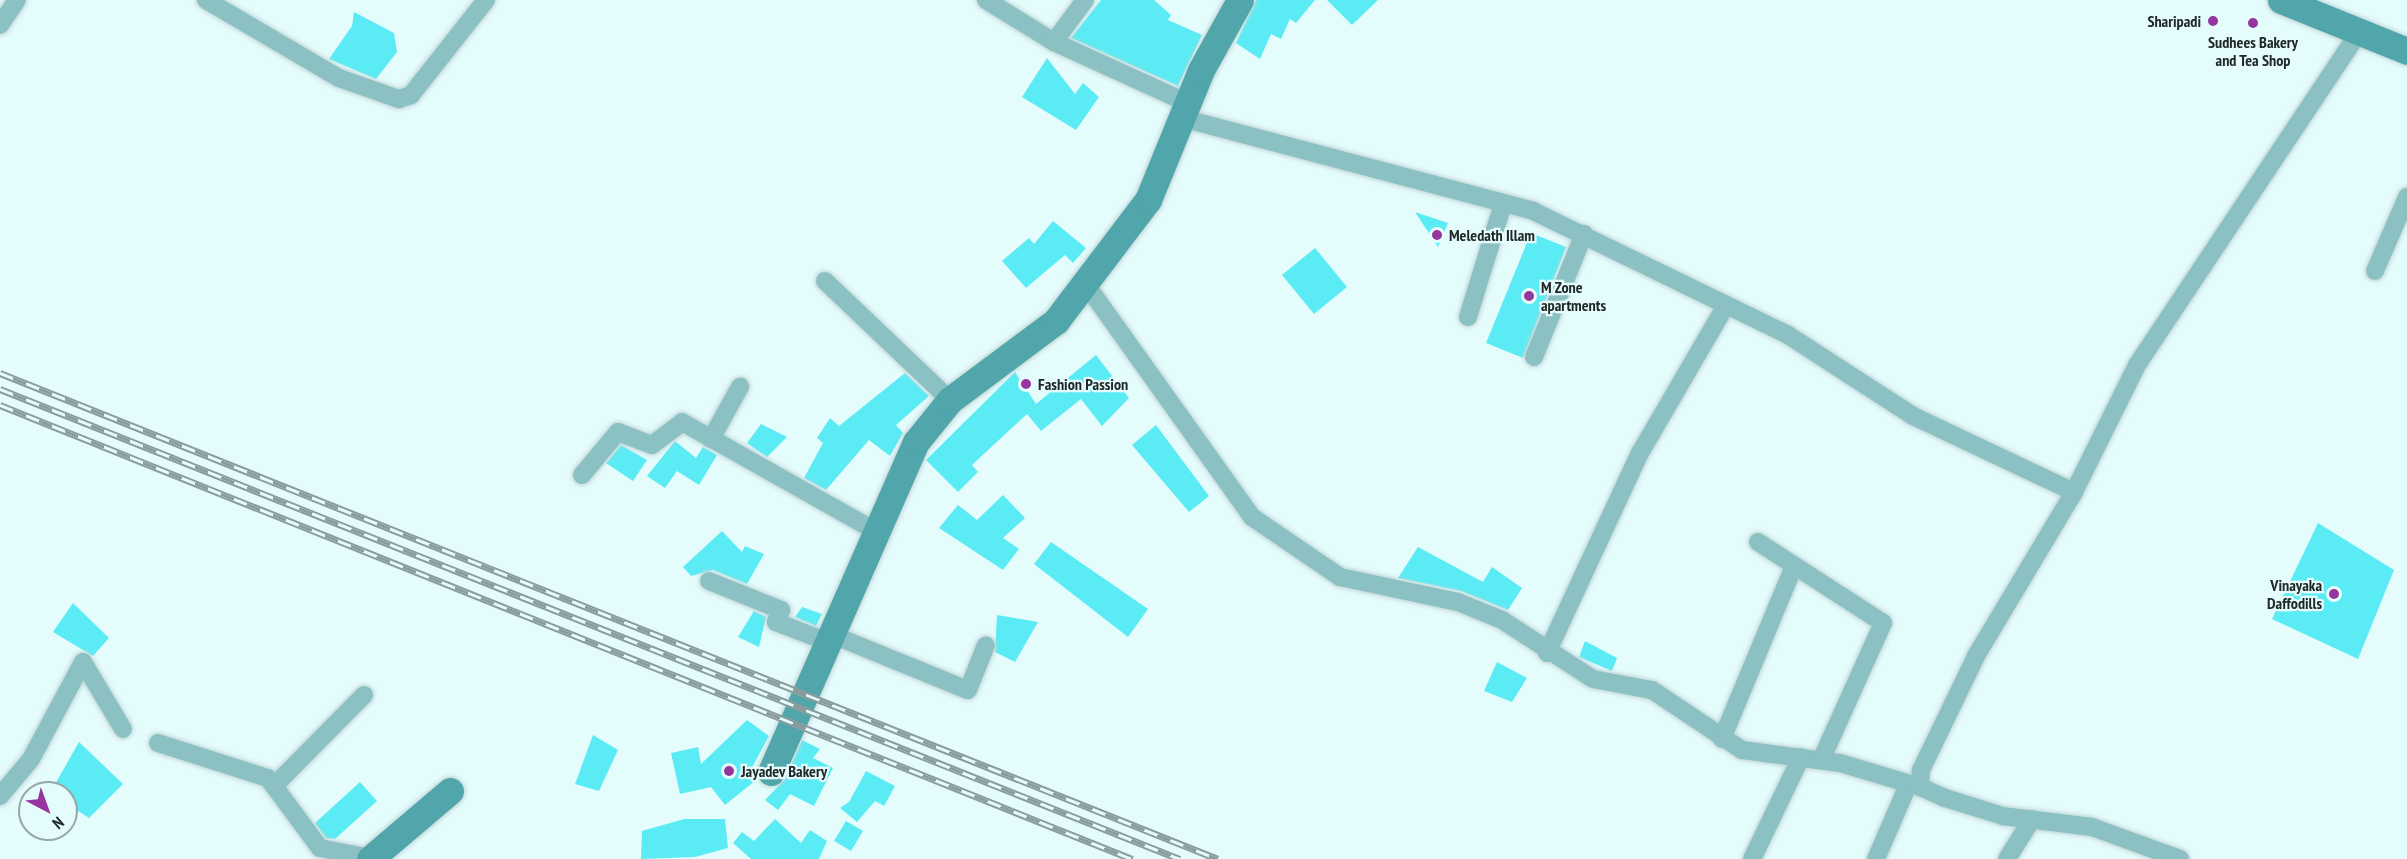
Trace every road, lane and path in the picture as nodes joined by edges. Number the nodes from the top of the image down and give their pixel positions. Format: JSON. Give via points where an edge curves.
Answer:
{"nodes":[{"id":1,"x":17,"y":0,"type":"edge"},
{"id":2,"x":206,"y":0,"type":"edge"},
{"id":3,"x":486,"y":0,"type":"edge"},
{"id":4,"x":986,"y":0,"type":"edge"},
{"id":5,"x":1085,"y":0,"type":"edge"},
{"id":6,"x":1240,"y":0,"type":"edge"},
{"id":7,"x":2281,"y":0,"type":"edge"},
{"id":8,"x":0,"y":25,"type":"edge"},
{"id":9,"x":2359,"y":32,"type":"junction"},
{"id":10,"x":1054,"y":42,"type":"junction"},
{"id":11,"x":2407,"y":51,"type":"edge"},
{"id":12,"x":1185,"y":111,"type":"junction"},
{"id":13,"x":2407,"y":197,"type":"edge"},
{"id":14,"x":1503,"y":204,"type":"junction"},
{"id":15,"x":1584,"y":234,"type":"junction"},
{"id":16,"x":2375,"y":271,"type":"dead end"},
{"id":17,"x":1083,"y":280,"type":"junction"},
{"id":18,"x":825,"y":281,"type":"dead end"},
{"id":19,"x":1726,"y":305,"type":"junction"},
{"id":20,"x":1468,"y":317,"type":"dead end"},
{"id":21,"x":1534,"y":357,"type":"dead end"},
{"id":22,"x":740,"y":387,"type":"dead end"},
{"id":23,"x":950,"y":400,"type":"junction"},
{"id":24,"x":711,"y":439,"type":"junction"},
{"id":25,"x":582,"y":475,"type":"dead end"},
{"id":26,"x":2074,"y":492,"type":"junction"},
{"id":27,"x":874,"y":530,"type":"junction"},
{"id":28,"x":1758,"y":542,"type":"dead end"},
{"id":29,"x":1794,"y":566,"type":"junction"},
{"id":30,"x":709,"y":581,"type":"dead end"},
{"id":31,"x":827,"y":637,"type":"junction"},
{"id":32,"x":986,"y":645,"type":"dead end"},
{"id":33,"x":1547,"y":653,"type":"junction"},
{"id":34,"x":364,"y":695,"type":"dead end"},
{"id":35,"x":123,"y":729,"type":"dead end"},
{"id":36,"x":1722,"y":739,"type":"junction"},
{"id":37,"x":158,"y":743,"type":"dead end"},
{"id":38,"x":1801,"y":757,"type":"junction"},
{"id":39,"x":1821,"y":760,"type":"junction"},
{"id":40,"x":771,"y":772,"type":"dead end"},
{"id":41,"x":274,"y":786,"type":"junction"},
{"id":42,"x":1914,"y":786,"type":"junction"},
{"id":43,"x":450,"y":791,"type":"dead end"},
{"id":44,"x":0,"y":796,"type":"edge"},
{"id":45,"x":2032,"y":819,"type":"junction"},
{"id":46,"x":371,"y":859,"type":"edge"},
{"id":47,"x":1752,"y":859,"type":"edge"},
{"id":48,"x":1876,"y":859,"type":"edge"},
{"id":49,"x":2007,"y":859,"type":"edge"},
{"id":50,"x":2180,"y":859,"type":"edge"}],
"edges":[{"from":1,"to":8,"type":"street"},
{"from":2,"to":3,"type":"street","via":[[339,78],[399,99],[411,95]]},
{"from":4,"to":10,"type":"street"},
{"from":5,"to":10,"type":"street"},
{"from":6,"to":12,"type":"main road"},
{"from":7,"to":9,"type":"main road"},
{"from":9,"to":11,"type":"main road"},
{"from":9,"to":26,"type":"street","via":[[2171,321],[2137,365]]},
{"from":10,"to":12,"type":"street"},
{"from":12,"to":14,"type":"street"},
{"from":12,"to":17,"type":"main road","via":[[1148,200]]},
{"from":13,"to":16,"type":"street"},
{"from":14,"to":15,"type":"street"},
{"from":14,"to":20,"type":"street"},
{"from":15,"to":19,"type":"street"},
{"from":15,"to":21,"type":"street"},
{"from":17,"to":23,"type":"main road","via":[[1056,321]]},
{"from":17,"to":33,"type":"street","via":[[1252,517],[1340,576],[1458,602],[1502,620]]},
{"from":18,"to":23,"type":"street"},
{"from":19,"to":26,"type":"street","via":[[1804,344],[1913,416]]},
{"from":19,"to":33,"type":"street","via":[[1640,453]]},
{"from":22,"to":24,"type":"street"},
{"from":23,"to":27,"type":"main road","via":[[916,442]]},
{"from":24,"to":25,"type":"street","via":[[682,422],[652,445],[618,432]]},
{"from":24,"to":27,"type":"street"},
{"from":26,"to":42,"type":"street","via":[[1971,667]]},
{"from":27,"to":31,"type":"main road"},
{"from":28,"to":29,"type":"street"},
{"from":29,"to":36,"type":"street"},
{"from":29,"to":39,"type":"street","via":[[1883,623]]},
{"from":30,"to":31,"type":"street","via":[[781,610],[776,622]]},
{"from":31,"to":32,"type":"street","via":[[968,690]]},
{"from":31,"to":40,"type":"main road","via":[[788,742]]},
{"from":33,"to":36,"type":"street","via":[[1593,679],[1652,690]]},
{"from":34,"to":41,"type":"street"},
{"from":35,"to":44,"type":"street","via":[[83,662],[32,759]]},
{"from":36,"to":38,"type":"street","via":[[1742,750]]},
{"from":37,"to":41,"type":"street","via":[[268,778]]},
{"from":38,"to":39,"type":"street"},
{"from":38,"to":47,"type":"street"},
{"from":39,"to":42,"type":"street"},
{"from":41,"to":46,"type":"street","via":[[320,848]]},
{"from":42,"to":45,"type":"street","via":[[2004,816]]},
{"from":42,"to":48,"type":"street"},
{"from":43,"to":46,"type":"main road"},
{"from":45,"to":49,"type":"street"},
{"from":45,"to":50,"type":"street","via":[[2092,827]]}]}
